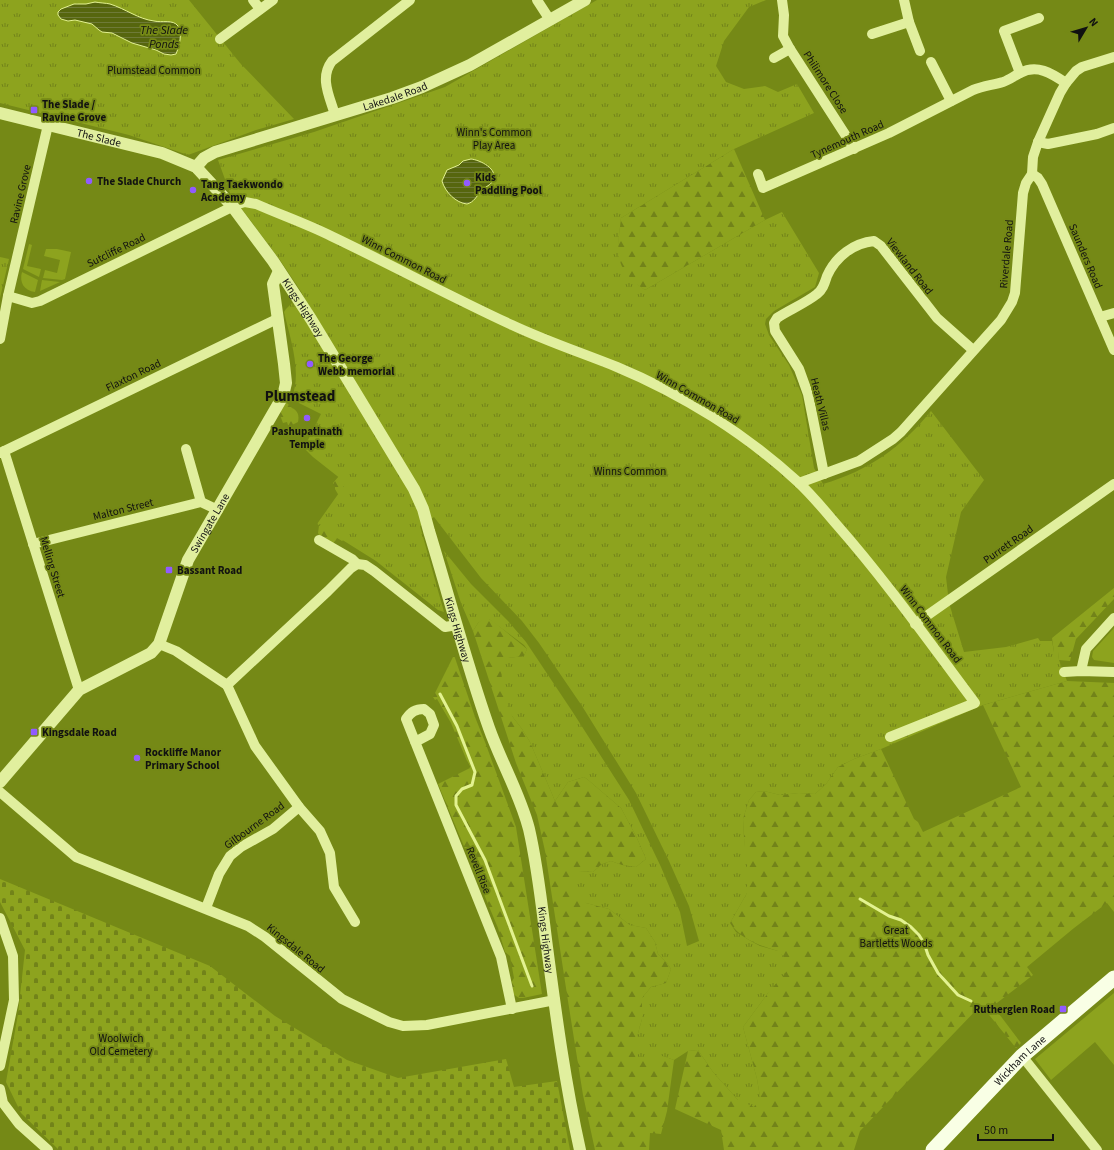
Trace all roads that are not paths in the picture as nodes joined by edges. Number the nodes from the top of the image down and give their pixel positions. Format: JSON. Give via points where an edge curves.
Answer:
{"nodes":[{"id":1,"x":252,"y":0,"type":"edge"},
{"id":2,"x":273,"y":0,"type":"edge"},
{"id":3,"x":410,"y":0,"type":"edge"},
{"id":4,"x":537,"y":0,"type":"edge"},
{"id":5,"x":585,"y":0,"type":"edge"},
{"id":6,"x":782,"y":0,"type":"edge"},
{"id":7,"x":904,"y":0,"type":"edge"},
{"id":8,"x":260,"y":9,"type":"junction"},
{"id":9,"x":1039,"y":18,"type":"dead end"},
{"id":10,"x":550,"y":20,"type":"junction"},
{"id":11,"x":909,"y":22,"type":"junction"},
{"id":12,"x":872,"y":34,"type":"dead end"},
{"id":13,"x":220,"y":39,"type":"dead end"},
{"id":14,"x":790,"y":49,"type":"junction"},
{"id":15,"x":920,"y":51,"type":"dead end"},
{"id":16,"x":1114,"y":57,"type":"edge"},
{"id":17,"x":774,"y":58,"type":"dead end"},
{"id":18,"x":931,"y":62,"type":"dead end"},
{"id":19,"x":1020,"y":73,"type":"junction"},
{"id":20,"x":1066,"y":83,"type":"junction"},
{"id":21,"x":951,"y":101,"type":"junction"},
{"id":22,"x":0,"y":113,"type":"edge"},
{"id":23,"x":335,"y":115,"type":"junction"},
{"id":24,"x":48,"y":125,"type":"junction"},
{"id":25,"x":1114,"y":128,"type":"edge"},
{"id":26,"x":1038,"y":142,"type":"junction"},
{"id":27,"x":854,"y":149,"type":"junction"},
{"id":28,"x":196,"y":167,"type":"junction"},
{"id":29,"x":758,"y":174,"type":"dead end"},
{"id":30,"x":1032,"y":174,"type":"junction"},
{"id":31,"x":232,"y":206,"type":"junction"},
{"id":32,"x":279,"y":271,"type":"junction"},
{"id":33,"x":8,"y":296,"type":"junction"},
{"id":34,"x":1114,"y":313,"type":"edge"},
{"id":35,"x":1100,"y":317,"type":"junction"},
{"id":36,"x":277,"y":319,"type":"junction"},
{"id":37,"x":774,"y":323,"type":"joint"},
{"id":38,"x":0,"y":339,"type":"edge"},
{"id":39,"x":973,"y":350,"type":"junction"},
{"id":40,"x":1114,"y":350,"type":"edge"},
{"id":41,"x":186,"y":449,"type":"dead end"},
{"id":42,"x":2,"y":452,"type":"edge"},
{"id":43,"x":824,"y":474,"type":"junction"},
{"id":44,"x":799,"y":483,"type":"junction"},
{"id":45,"x":1114,"y":484,"type":"edge"},
{"id":46,"x":201,"y":502,"type":"junction"},
{"id":47,"x":218,"y":510,"type":"junction"},
{"id":48,"x":319,"y":540,"type":"dead end"},
{"id":49,"x":33,"y":544,"type":"junction"},
{"id":50,"x":358,"y":564,"type":"junction"},
{"id":51,"x":1114,"y":618,"type":"edge"},
{"id":52,"x":916,"y":624,"type":"junction"},
{"id":53,"x":457,"y":625,"type":"junction"},
{"id":54,"x":159,"y":644,"type":"junction"},
{"id":55,"x":1081,"y":671,"type":"junction"},
{"id":56,"x":1064,"y":672,"type":"dead end"},
{"id":57,"x":1114,"y":672,"type":"edge"},
{"id":58,"x":227,"y":685,"type":"junction"},
{"id":59,"x":79,"y":690,"type":"junction"},
{"id":60,"x":890,"y":737,"type":"dead end"},
{"id":61,"x":415,"y":742,"type":"dead end"},
{"id":62,"x":0,"y":782,"type":"edge"},
{"id":63,"x":0,"y":792,"type":"edge"},
{"id":64,"x":299,"y":807,"type":"junction"},
{"id":65,"x":206,"y":908,"type":"junction"},
{"id":66,"x":0,"y":918,"type":"edge"},
{"id":67,"x":356,"y":922,"type":"dead end"},
{"id":68,"x":1114,"y":978,"type":"edge"},
{"id":69,"x":554,"y":1000,"type":"junction"},
{"id":70,"x":512,"y":1009,"type":"junction"},
{"id":71,"x":1022,"y":1056,"type":"junction"},
{"id":72,"x":0,"y":1066,"type":"edge"},
{"id":73,"x":0,"y":1089,"type":"edge"},
{"id":74,"x":48,"y":1150,"type":"edge"},
{"id":75,"x":580,"y":1150,"type":"edge"},
{"id":76,"x":934,"y":1150,"type":"edge"},
{"id":77,"x":1097,"y":1150,"type":"edge"}],
"edges":[{"from":1,"to":8,"type":"street"},
{"from":2,"to":8,"type":"street"},
{"from":3,"to":23,"type":"street","via":[[332,61],[328,67],[326,81]]},
{"from":4,"to":10,"type":"street"},
{"from":5,"to":10,"type":"street","name":"Lakedale Road"},
{"from":6,"to":14,"type":"street","name":"Philimore Close","via":[[783,36]]},
{"from":7,"to":11,"type":"street"},
{"from":8,"to":13,"type":"street"},
{"from":9,"to":19,"type":"street","via":[[1004,32]]},
{"from":10,"to":23,"type":"street","name":"Lakedale Road","via":[[436,81],[392,98]]},
{"from":11,"to":12,"type":"street"},
{"from":11,"to":15,"type":"street"},
{"from":14,"to":17,"type":"street","name":"Philimore Close"},
{"from":14,"to":27,"type":"street","name":"Philimore Close"},
{"from":16,"to":20,"type":"street","name":"Riverdale Road","via":[[1082,67]]},
{"from":18,"to":21,"type":"street"},
{"from":19,"to":20,"type":"street","name":"Tynemouth Road","via":[[1036,68]]},
{"from":19,"to":21,"type":"street","name":"Tynemouth Road","via":[[1004,82],[977,88]]},
{"from":20,"to":26,"type":"street","name":"Riverdale Road"},
{"from":21,"to":27,"type":"street","name":"Tynemouth Road"},
{"from":22,"to":24,"type":"street","name":"The Slade"},
{"from":23,"to":28,"type":"street","name":"Lakedale Road","via":[[215,152],[204,158]]},
{"from":24,"to":28,"type":"street","name":"The Slade","via":[[162,153]]},
{"from":24,"to":33,"type":"street","name":"Ravine Grove"},
{"from":25,"to":26,"type":"street","via":[[1048,144]]},
{"from":26,"to":30,"type":"street","name":"Riverdale Road","via":[[1033,157]]},
{"from":27,"to":29,"type":"street","name":"Tynemouth Road","via":[[816,171],[763,188]]},
{"from":28,"to":31,"type":"street","name":"Kings Highway"},
{"from":30,"to":35,"type":"street","name":"Saunders Road","via":[[1042,184]]},
{"from":30,"to":39,"type":"street","name":"Riverdale Road","via":[[1023,193],[1015,293],[1012,302],[1001,320]]},
{"from":31,"to":32,"type":"street","name":"Kings Highway"},
{"from":31,"to":33,"type":"street","name":"Sutcliffe Road","via":[[40,301],[32,302]]},
{"from":31,"to":44,"type":"street","name":"Winn Common Road","via":[[245,202],[256,204],[330,235],[514,326],[659,386],[734,432]]},
{"from":32,"to":36,"type":"street","name":"Swingate Lane","via":[[273,284]]},
{"from":32,"to":53,"type":"street","name":"Kings Highway","via":[[311,318],[414,489],[423,509]]},
{"from":33,"to":38,"type":"street","name":"Ravine Grove"},
{"from":34,"to":35,"type":"street"},
{"from":35,"to":40,"type":"street","name":"Saunders Road"},
{"from":36,"to":42,"type":"street","name":"Flaxton Road"},
{"from":36,"to":47,"type":"street","name":"Swingate Lane","via":[[286,383],[283,396]]},
{"from":37,"to":39,"type":"street","name":"Viewland Road","via":[[777,318],[818,294],[832,267],[847,250],[874,241],[886,252],[937,318]]},
{"from":37,"to":43,"type":"street","name":"Heath Villas","via":[[775,331],[795,362],[808,394]]},
{"from":39,"to":43,"type":"street","name":"Riverdale Road","via":[[893,439],[859,461]]},
{"from":41,"to":46,"type":"street"},
{"from":42,"to":49,"type":"street","name":"Melling Street"},
{"from":43,"to":44,"type":"street","name":"Riverdale Road"},
{"from":44,"to":52,"type":"street","name":"Winn Common Road","via":[[851,541]]},
{"from":45,"to":52,"type":"street","name":"Purrett Road"},
{"from":46,"to":47,"type":"street"},
{"from":46,"to":49,"type":"street","name":"Malton Street"},
{"from":47,"to":54,"type":"street","name":"Swingate Lane","via":[[188,560]]},
{"from":48,"to":50,"type":"street"},
{"from":49,"to":59,"type":"street","name":"Melling Street"},
{"from":50,"to":53,"type":"street","via":[[374,571],[445,627]]},
{"from":50,"to":58,"type":"street"},
{"from":51,"to":55,"type":"street","via":[[1086,649]]},
{"from":52,"to":60,"type":"street","name":"Winn Common Road","via":[[975,703]]},
{"from":53,"to":69,"type":"street","name":"Kings Highway","via":[[489,730],[528,827],[536,864]]},
{"from":54,"to":58,"type":"street","via":[[176,651]]},
{"from":54,"to":59,"type":"street","via":[[151,653]]},
{"from":55,"to":56,"type":"street"},
{"from":55,"to":57,"type":"street"},
{"from":58,"to":64,"type":"street","name":"Gilbourne Road","via":[[255,746]]},
{"from":59,"to":62,"type":"street"},
{"from":61,"to":70,"type":"street","name":"Revell Rise","via":[[501,957]]},
{"from":63,"to":65,"type":"street","name":"Kingsdale Road","via":[[76,858]]},
{"from":64,"to":65,"type":"street","name":"Gilbourne Road","via":[[273,829],[230,856],[219,874]]},
{"from":64,"to":67,"type":"street","name":"Gilbourne Road","via":[[320,831],[330,853],[334,887]]},
{"from":65,"to":70,"type":"street","name":"Kingsdale Road","via":[[248,926],[342,999],[389,1022],[403,1026],[427,1025]]},
{"from":66,"to":72,"type":"street","via":[[12,956],[14,1000]]},
{"from":68,"to":71,"type":"main road","name":"Wickham Lane"},
{"from":69,"to":70,"type":"street","name":"Kingsdale Road"},
{"from":69,"to":75,"type":"street","name":"Kings Highway"},
{"from":71,"to":76,"type":"main road","name":"Wickham Lane"},
{"from":71,"to":77,"type":"street"},
{"from":73,"to":74,"type":"street","via":[[3,1103],[19,1124]]}]}
